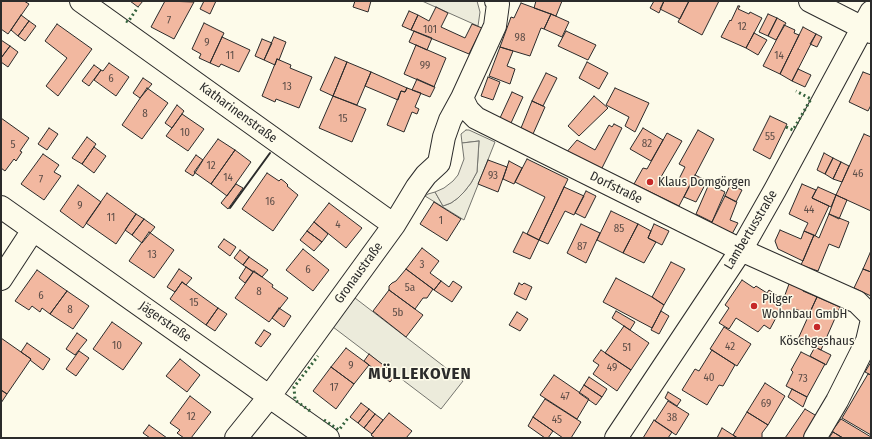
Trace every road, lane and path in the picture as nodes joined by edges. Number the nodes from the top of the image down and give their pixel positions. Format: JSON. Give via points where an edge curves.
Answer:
{"nodes":[{"id":1,"x":82,"y":1,"type":"edge"},
{"id":2,"x":496,"y":1,"type":"edge"},
{"id":3,"x":810,"y":1,"type":"edge"},
{"id":4,"x":868,"y":24,"type":"edge"},
{"id":5,"x":462,"y":98,"type":"junction"},
{"id":6,"x":1,"y":207,"type":"edge"},
{"id":7,"x":394,"y":225,"type":"junction"},
{"id":8,"x":33,"y":230,"type":"junction"},
{"id":9,"x":741,"y":250,"type":"junction"},
{"id":10,"x":1,"y":279,"type":"edge"},
{"id":11,"x":871,"y":316,"type":"edge"},
{"id":12,"x":871,"y":324,"type":"edge"},
{"id":13,"x":269,"y":397,"type":"junction"},
{"id":14,"x":236,"y":438,"type":"edge"},
{"id":15,"x":328,"y":438,"type":"edge"},
{"id":16,"x":616,"y":438,"type":"edge"},
{"id":17,"x":816,"y":438,"type":"edge"}],
"edges":[{"from":1,"to":7,"type":"street","name":"Katharinenstraße"},
{"from":2,"to":5,"type":"street","via":[[498,4],[495,26]]},
{"from":3,"to":4,"type":"street"},
{"from":4,"to":9,"type":"street","name":"Lambertusstraße"},
{"from":5,"to":7,"type":"street","name":"Gronaustraße","via":[[444,137],[440,163],[417,187]]},
{"from":5,"to":9,"type":"street","name":"Dorfstraße","via":[[476,118]]},
{"from":6,"to":8,"type":"street","name":"Jägerstraße"},
{"from":7,"to":13,"type":"street","name":"Gronaustraße"},
{"from":8,"to":10,"type":"street"},
{"from":8,"to":13,"type":"street","name":"Jägerstraße"},
{"from":9,"to":11,"type":"street","name":"Dorfstraße","via":[[857,302]]},
{"from":9,"to":16,"type":"street","name":"Lambertusstraße"},
{"from":12,"to":17,"type":"street","via":[[867,341]]},
{"from":13,"to":14,"type":"street","name":"Gronaustraße"},
{"from":13,"to":15,"type":"street","name":"Jägerstraße"}]}
